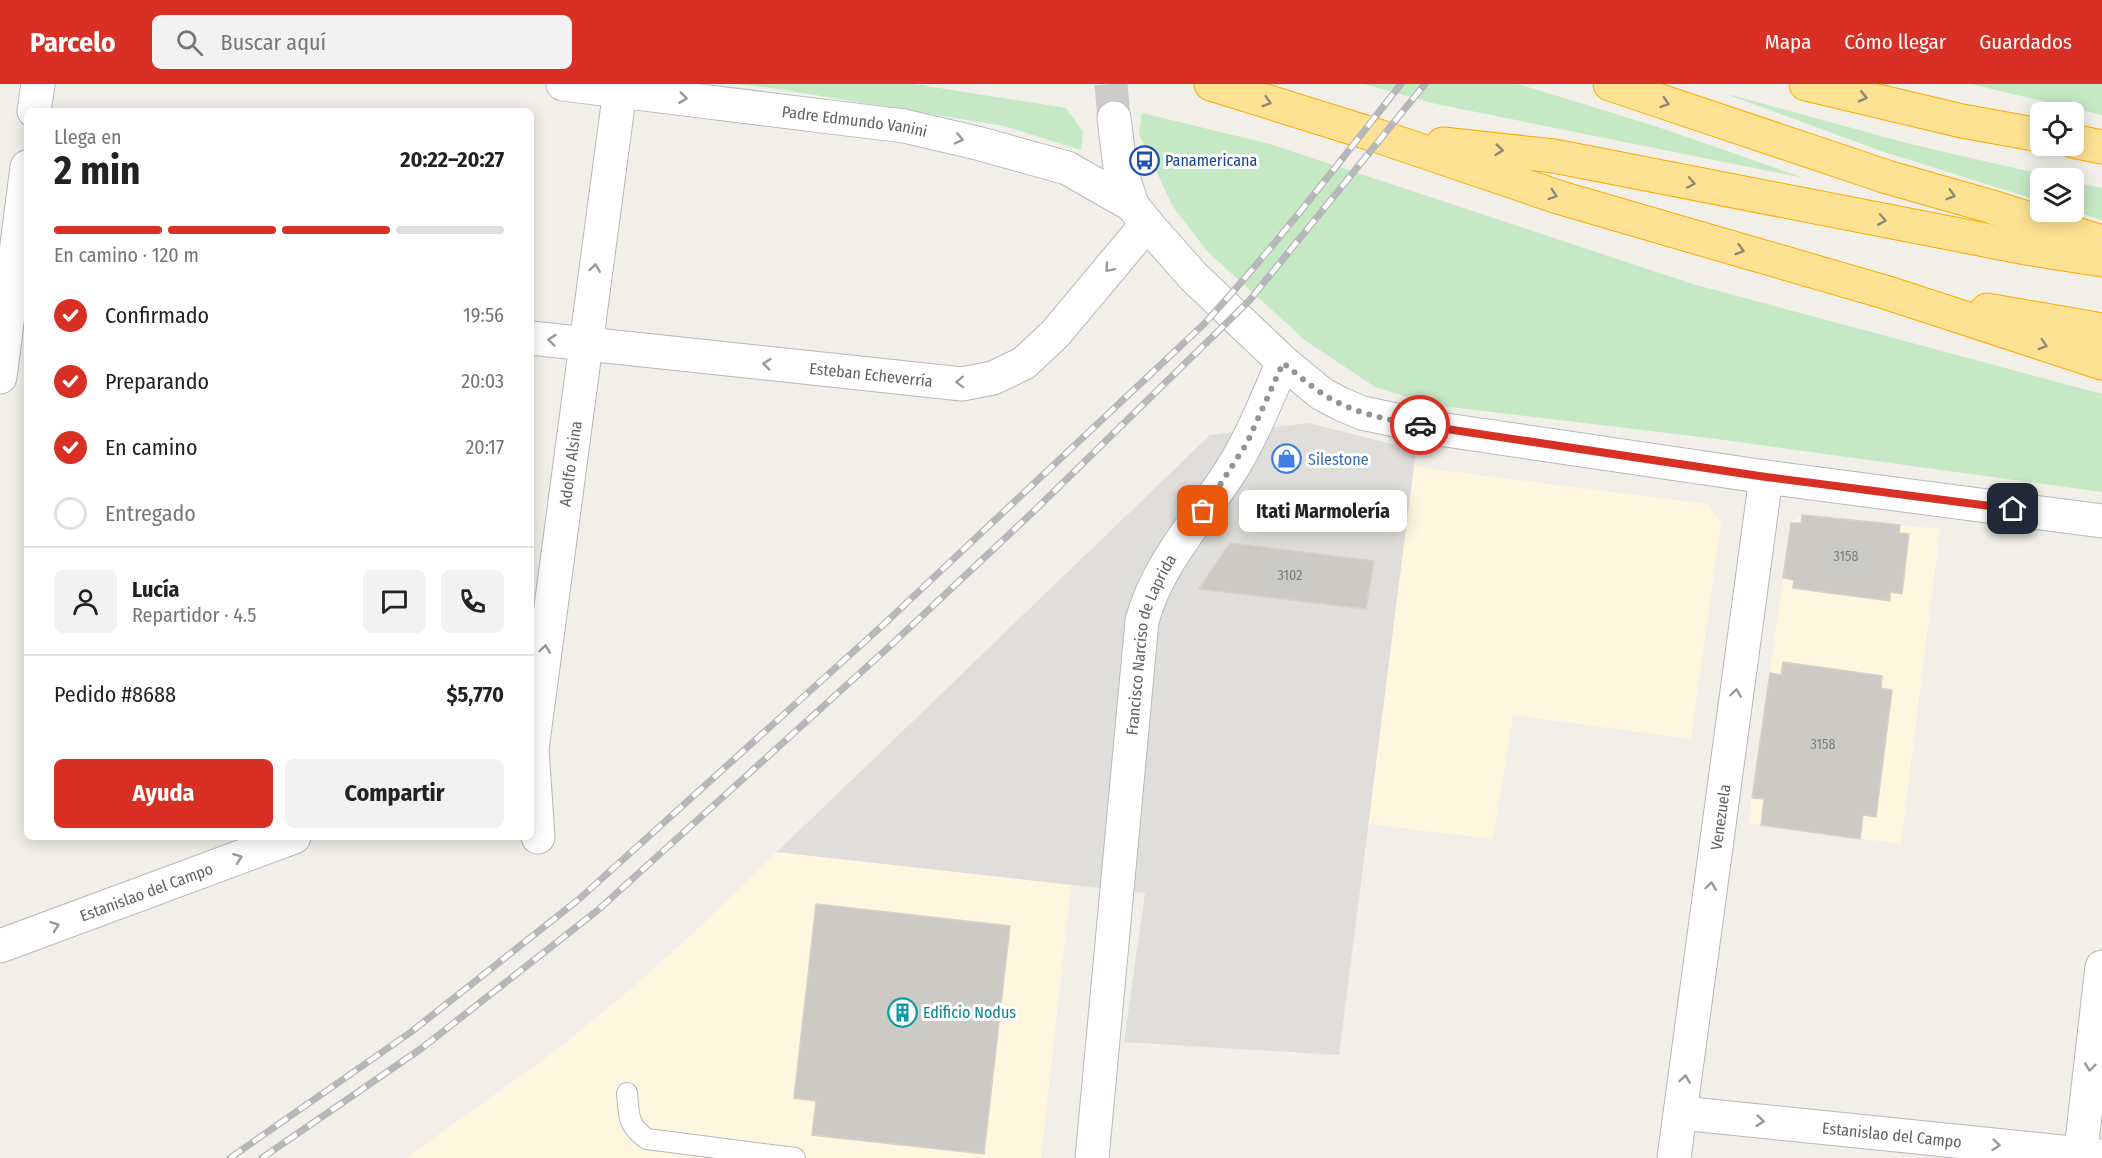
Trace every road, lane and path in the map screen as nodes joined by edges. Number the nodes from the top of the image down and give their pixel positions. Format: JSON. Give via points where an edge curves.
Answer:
{"nodes":[{"id":1,"x":38,"y":84,"type":"edge"},
{"id":2,"x":563,"y":84,"type":"edge"},
{"id":3,"x":1212,"y":84,"type":"edge"},
{"id":4,"x":1610,"y":84,"type":"edge"},
{"id":5,"x":1806,"y":84,"type":"edge"},
{"id":6,"x":620,"y":90,"type":"junction"},
{"id":7,"x":34,"y":108,"type":"edge"},
{"id":8,"x":1114,"y":118,"type":"tunnel mouth"},
{"id":9,"x":2030,"y":133,"type":"edge"},
{"id":10,"x":1378,"y":136,"type":"junction"},
{"id":11,"x":2084,"y":143,"type":"edge"},
{"id":12,"x":2102,"y":147,"type":"edge"},
{"id":13,"x":24,"y":192,"type":"edge"},
{"id":14,"x":1140,"y":214,"type":"junction"},
{"id":15,"x":2102,"y":242,"type":"edge"},
{"id":16,"x":2102,"y":260,"type":"edge"},
{"id":17,"x":13,"y":285,"type":"edge"},
{"id":18,"x":1888,"y":293,"type":"junction"},
{"id":19,"x":2102,"y":330,"type":"edge"},
{"id":20,"x":534,"y":338,"type":"edge"},
{"id":21,"x":585,"y":343,"type":"junction"},
{"id":22,"x":1283,"y":363,"type":"junction"},
{"id":23,"x":2102,"y":363,"type":"edge"},
{"id":24,"x":0,"y":377,"type":"edge"},
{"id":25,"x":1766,"y":477,"type":"junction"},
{"id":26,"x":2102,"y":521,"type":"edge"},
{"id":27,"x":534,"y":726,"type":"edge"},
{"id":28,"x":534,"y":787,"type":"edge"},
{"id":29,"x":538,"y":837,"type":"dead end"},
{"id":30,"x":286,"y":840,"type":"edge"},
{"id":31,"x":0,"y":946,"type":"edge"},
{"id":32,"x":2102,"y":967,"type":"edge"},
{"id":33,"x":627,"y":1093,"type":"dead end"},
{"id":34,"x":1681,"y":1113,"type":"junction"},
{"id":35,"x":2087,"y":1156,"type":"edge"},
{"id":36,"x":795,"y":1158,"type":"edge"},
{"id":37,"x":1092,"y":1158,"type":"edge"},
{"id":38,"x":1674,"y":1158,"type":"edge"}],
"edges":[{"from":1,"to":7,"type":"street"},
{"from":2,"to":6,"type":"street","name":"Padre Edmundo Vanini"},
{"from":3,"to":10,"type":"highway","one_way":true},
{"from":4,"to":15,"type":"highway","one_way":true,"via":[[1887,177]]},
{"from":5,"to":9,"type":"highway","one_way":true},
{"from":6,"to":14,"type":"street","name":"Padre Edmundo Vanini","one_way":true,"via":[[904,126],[977,143],[1066,168]]},
{"from":21,"to":6,"type":"street","name":"Adolfo Alsina","one_way":true},
{"from":8,"to":14,"type":"street","via":[[1120,167]]},
{"from":10,"to":16,"type":"highway","one_way":true,"via":[[1554,156]]},
{"from":10,"to":18,"type":"highway","one_way":true,"via":[[1561,198]]},
{"from":11,"to":12,"type":"highway"},
{"from":13,"to":17,"type":"street"},
{"from":14,"to":21,"type":"street","name":"Esteban Echeverría","one_way":true,"via":[[1055,334],[1024,363],[993,378],[962,384]]},
{"from":14,"to":22,"type":"street","via":[[1193,276]]},
{"from":17,"to":24,"type":"street"},
{"from":18,"to":19,"type":"highway"},
{"from":18,"to":23,"type":"highway","one_way":true},
{"from":21,"to":20,"type":"street","name":"Esteban Echeverría","one_way":true},
{"from":27,"to":21,"type":"street","name":"Adolfo Alsina","one_way":true},
{"from":22,"to":25,"type":"street","via":[[1322,394],[1362,413],[1439,429]]},
{"from":22,"to":37,"type":"street","name":"Francisco Narciso de Laprida","via":[[1241,455],[1160,574],[1142,621]]},
{"from":25,"to":26,"type":"street"},
{"from":34,"to":25,"type":"street","name":"Venezuela","one_way":true},
{"from":28,"to":29,"type":"street","name":"Adolfo Alsina"},
{"from":31,"to":30,"type":"street","name":"Estanislao del Campo","one_way":true},
{"from":32,"to":35,"type":"street","one_way":true},
{"from":33,"to":36,"type":"lane","via":[[629,1120],[635,1131],[647,1139]]},
{"from":34,"to":35,"type":"street","name":"Estanislao del Campo","one_way":true},
{"from":34,"to":38,"type":"street","name":"Venezuela"}]}
